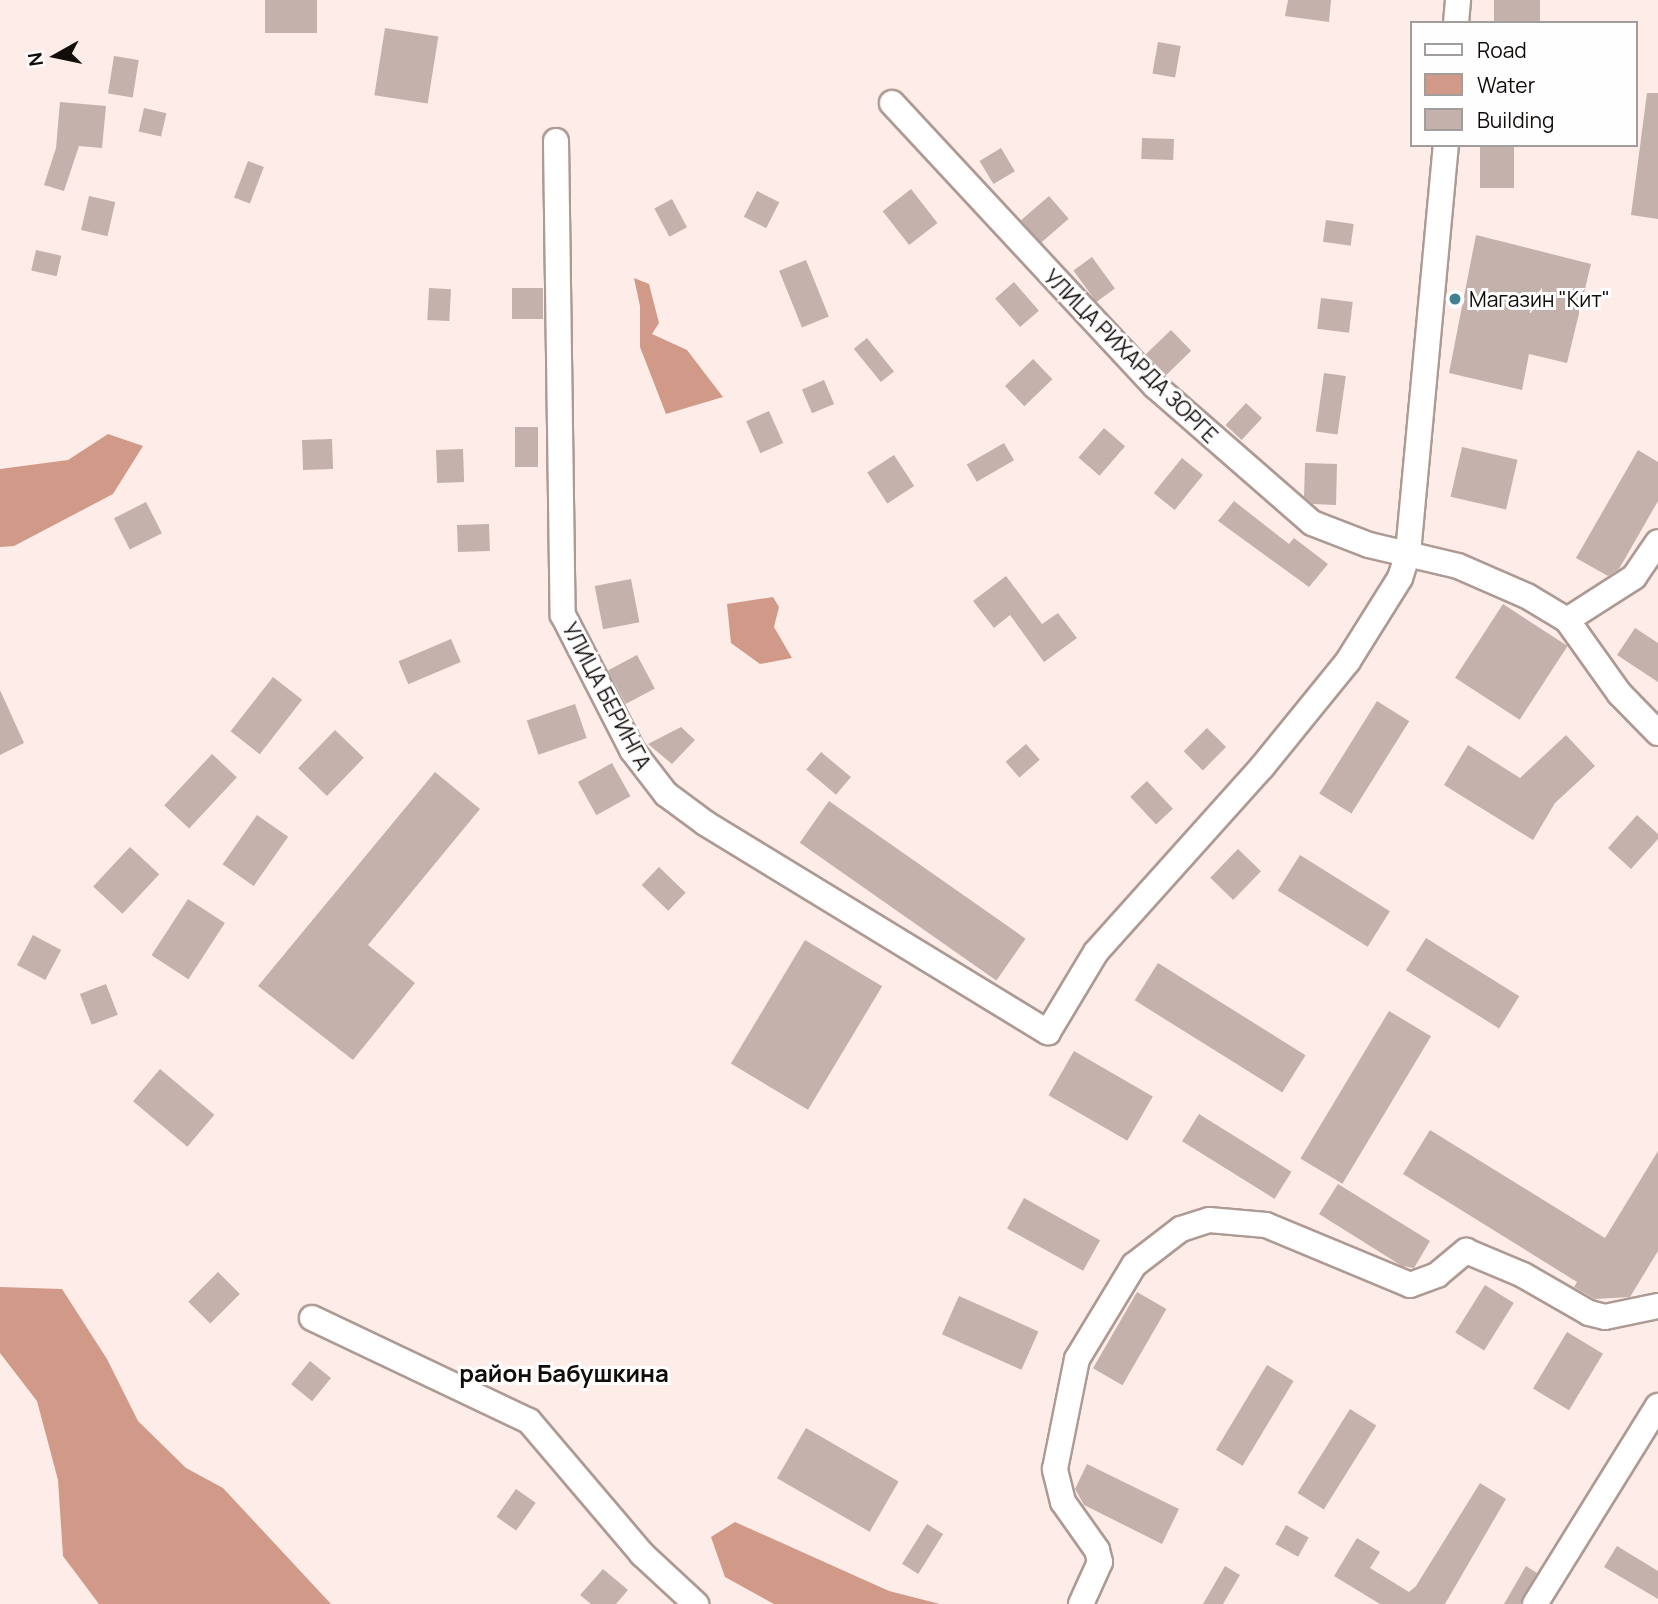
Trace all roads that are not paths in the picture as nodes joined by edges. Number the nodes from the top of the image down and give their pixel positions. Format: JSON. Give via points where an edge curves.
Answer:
{"nodes":[{"id":1,"x":1458,"y":0,"type":"edge"},
{"id":2,"x":1456,"y":21,"type":"edge"},
{"id":3,"x":892,"y":103,"type":"dead end"},
{"id":4,"x":556,"y":141,"type":"dead end"},
{"id":5,"x":1446,"y":147,"type":"edge"},
{"id":6,"x":1658,"y":542,"type":"edge"},
{"id":7,"x":1408,"y":553,"type":"junction"},
{"id":8,"x":1567,"y":620,"type":"junction"},
{"id":9,"x":1658,"y":733,"type":"edge"},
{"id":10,"x":1658,"y":1306,"type":"edge"},
{"id":11,"x":312,"y":1318,"type":"dead end"},
{"id":12,"x":1658,"y":1406,"type":"edge"},
{"id":13,"x":696,"y":1604,"type":"edge"},
{"id":14,"x":1081,"y":1604,"type":"edge"},
{"id":15,"x":1535,"y":1604,"type":"edge"}],
"edges":[{"from":1,"to":2,"type":"street"},
{"from":3,"to":7,"type":"street","name":"УЛИЦА РИХАРДА ЗОРГЕ","via":[[1190,421],[1312,523],[1337,535]]},
{"from":4,"to":7,"type":"street","name":"УЛИЦА БЕРИНГА","via":[[564,615],[632,750],[666,794],[705,823],[1048,1032],[1096,952],[1262,767],[1348,661],[1400,578]]},
{"from":5,"to":7,"type":"street"},
{"from":6,"to":8,"type":"street","via":[[1634,577]]},
{"from":7,"to":8,"type":"street","name":"УЛИЦА РИХАРДА ЗОРГЕ","via":[[1481,576]]},
{"from":8,"to":9,"type":"street","via":[[1619,693]]},
{"from":10,"to":14,"type":"street","via":[[1619,1315],[1589,1313],[1523,1275],[1466,1251],[1437,1275],[1410,1284],[1266,1224],[1209,1220],[1181,1229],[1134,1265],[1077,1359],[1055,1469],[1063,1502],[1097,1550],[1100,1562]]},
{"from":11,"to":13,"type":"street","via":[[529,1420],[642,1555]]},
{"from":12,"to":15,"type":"street"}]}
